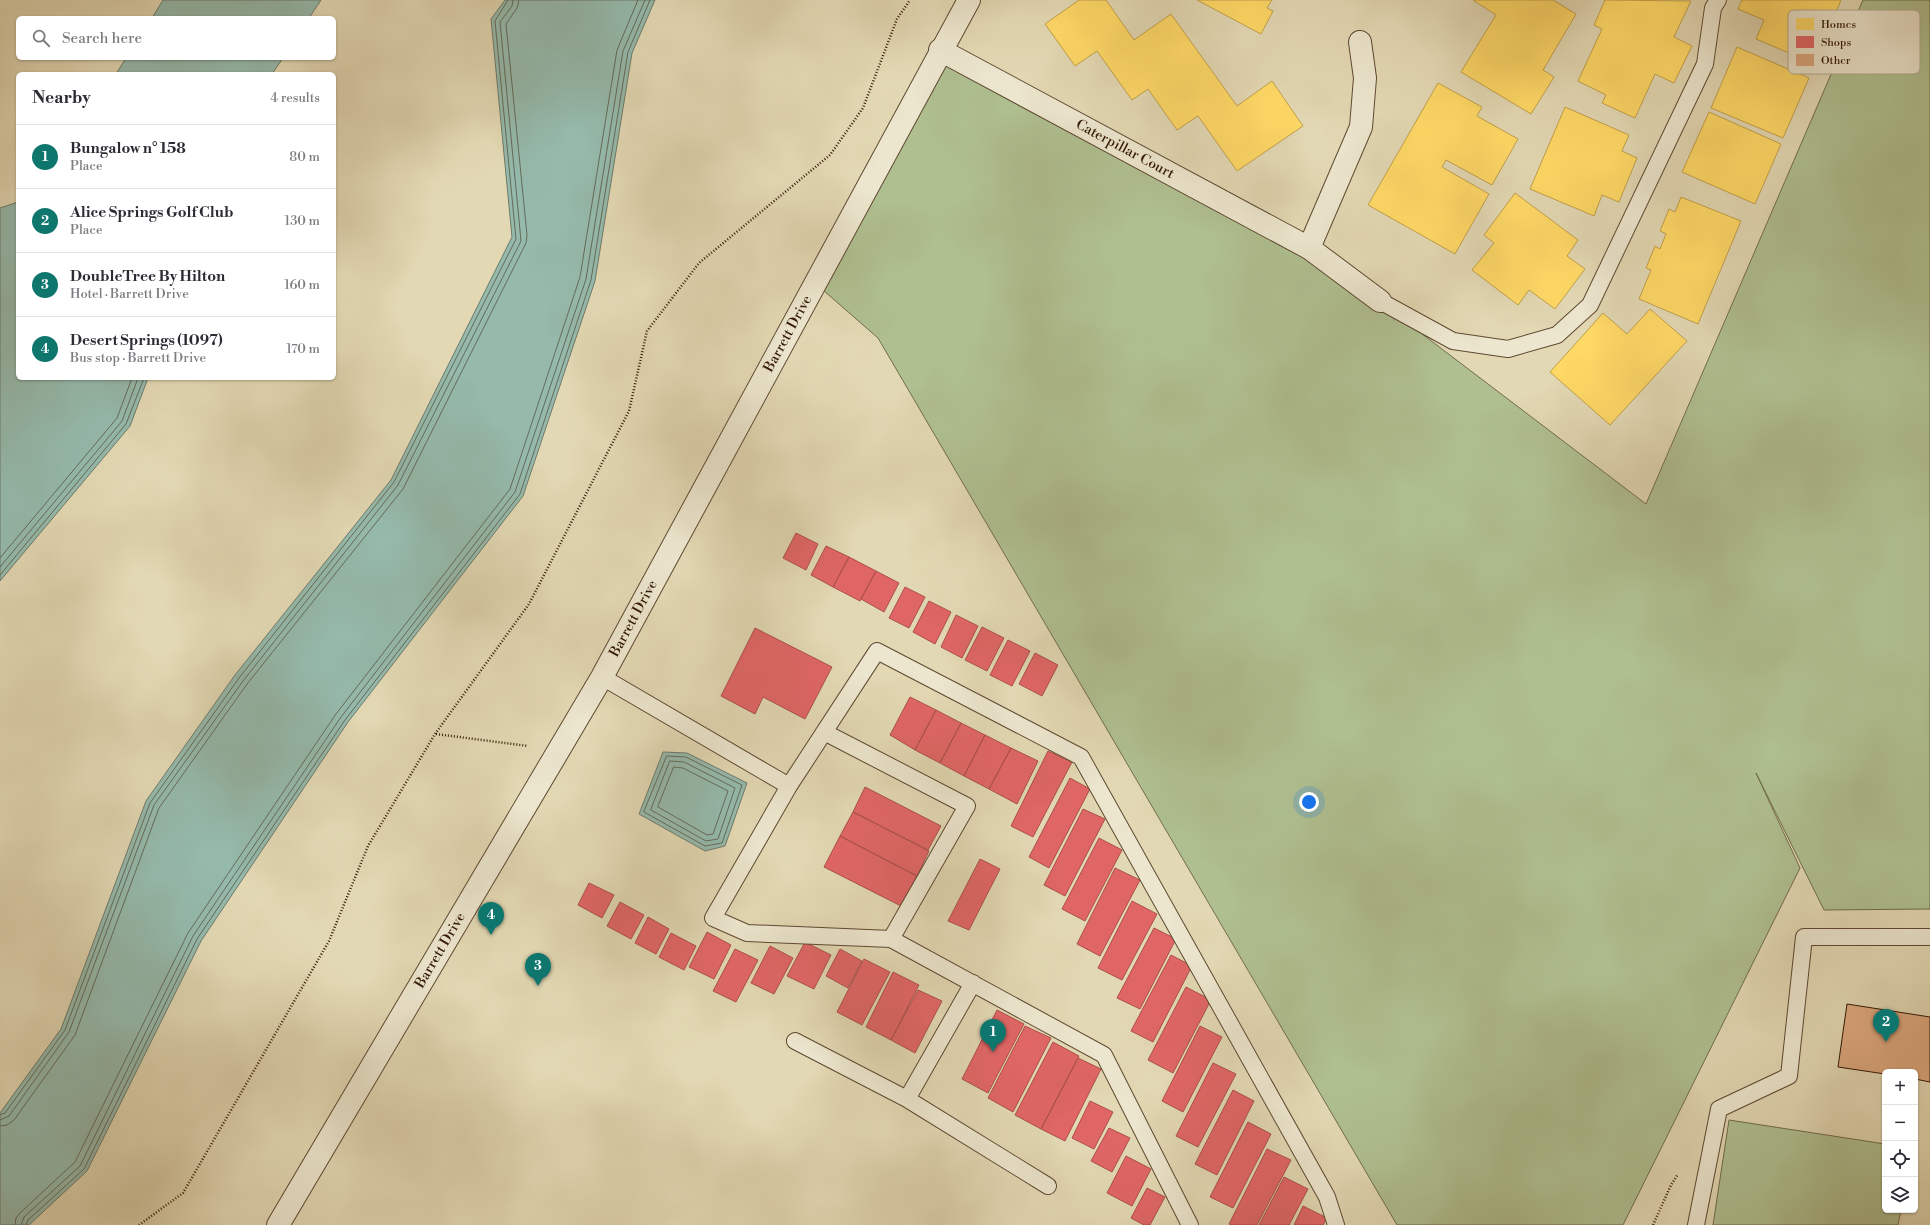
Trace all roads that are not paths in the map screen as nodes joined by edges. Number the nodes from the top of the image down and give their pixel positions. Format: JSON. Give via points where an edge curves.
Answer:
{"nodes":[{"id":1,"x":969,"y":0,"type":"edge"},
{"id":2,"x":1718,"y":0,"type":"edge"},
{"id":3,"x":1360,"y":42,"type":"dead end"},
{"id":4,"x":940,"y":50,"type":"junction"},
{"id":5,"x":1309,"y":248,"type":"junction"},
{"id":6,"x":1380,"y":301,"type":"joint"},
{"id":7,"x":602,"y":677,"type":"junction"},
{"id":8,"x":824,"y":732,"type":"junction"},
{"id":9,"x":789,"y":786,"type":"junction"},
{"id":10,"x":1930,"y":937,"type":"edge"},
{"id":11,"x":891,"y":939,"type":"junction"},
{"id":12,"x":973,"y":983,"type":"junction"},
{"id":13,"x":795,"y":1041,"type":"dead end"},
{"id":14,"x":907,"y":1099,"type":"junction"},
{"id":15,"x":1048,"y":1186,"type":"dead end"},
{"id":16,"x":278,"y":1225,"type":"edge"},
{"id":17,"x":1190,"y":1225,"type":"edge"},
{"id":18,"x":1336,"y":1225,"type":"edge"},
{"id":19,"x":1696,"y":1225,"type":"edge"}],
"edges":[{"from":1,"to":4,"type":"street","name":"Barrett Drive"},
{"from":2,"to":6,"type":"lane","via":[[1713,8],[1705,64],[1590,305],[1557,335],[1508,349],[1453,340]]},
{"from":3,"to":5,"type":"street","via":[[1365,78],[1361,127]]},
{"from":4,"to":5,"type":"street","name":"Caterpillar Court"},
{"from":4,"to":7,"type":"street","name":"Barrett Drive"},
{"from":5,"to":6,"type":"street","name":"Caterpillar Court"},
{"from":7,"to":9,"type":"lane"},
{"from":7,"to":16,"type":"street","name":"Barrett Drive"},
{"from":8,"to":9,"type":"lane"},
{"from":8,"to":11,"type":"lane","via":[[967,806]]},
{"from":8,"to":18,"type":"lane","via":[[877,651],[1081,757],[1327,1197]]},
{"from":9,"to":11,"type":"lane","via":[[713,918],[746,933]]},
{"from":10,"to":19,"type":"lane","via":[[1804,937],[1789,1076],[1719,1109]]},
{"from":11,"to":12,"type":"lane"},
{"from":12,"to":14,"type":"lane"},
{"from":12,"to":17,"type":"lane","via":[[1104,1055]]},
{"from":13,"to":14,"type":"lane"},
{"from":14,"to":15,"type":"lane"}]}
